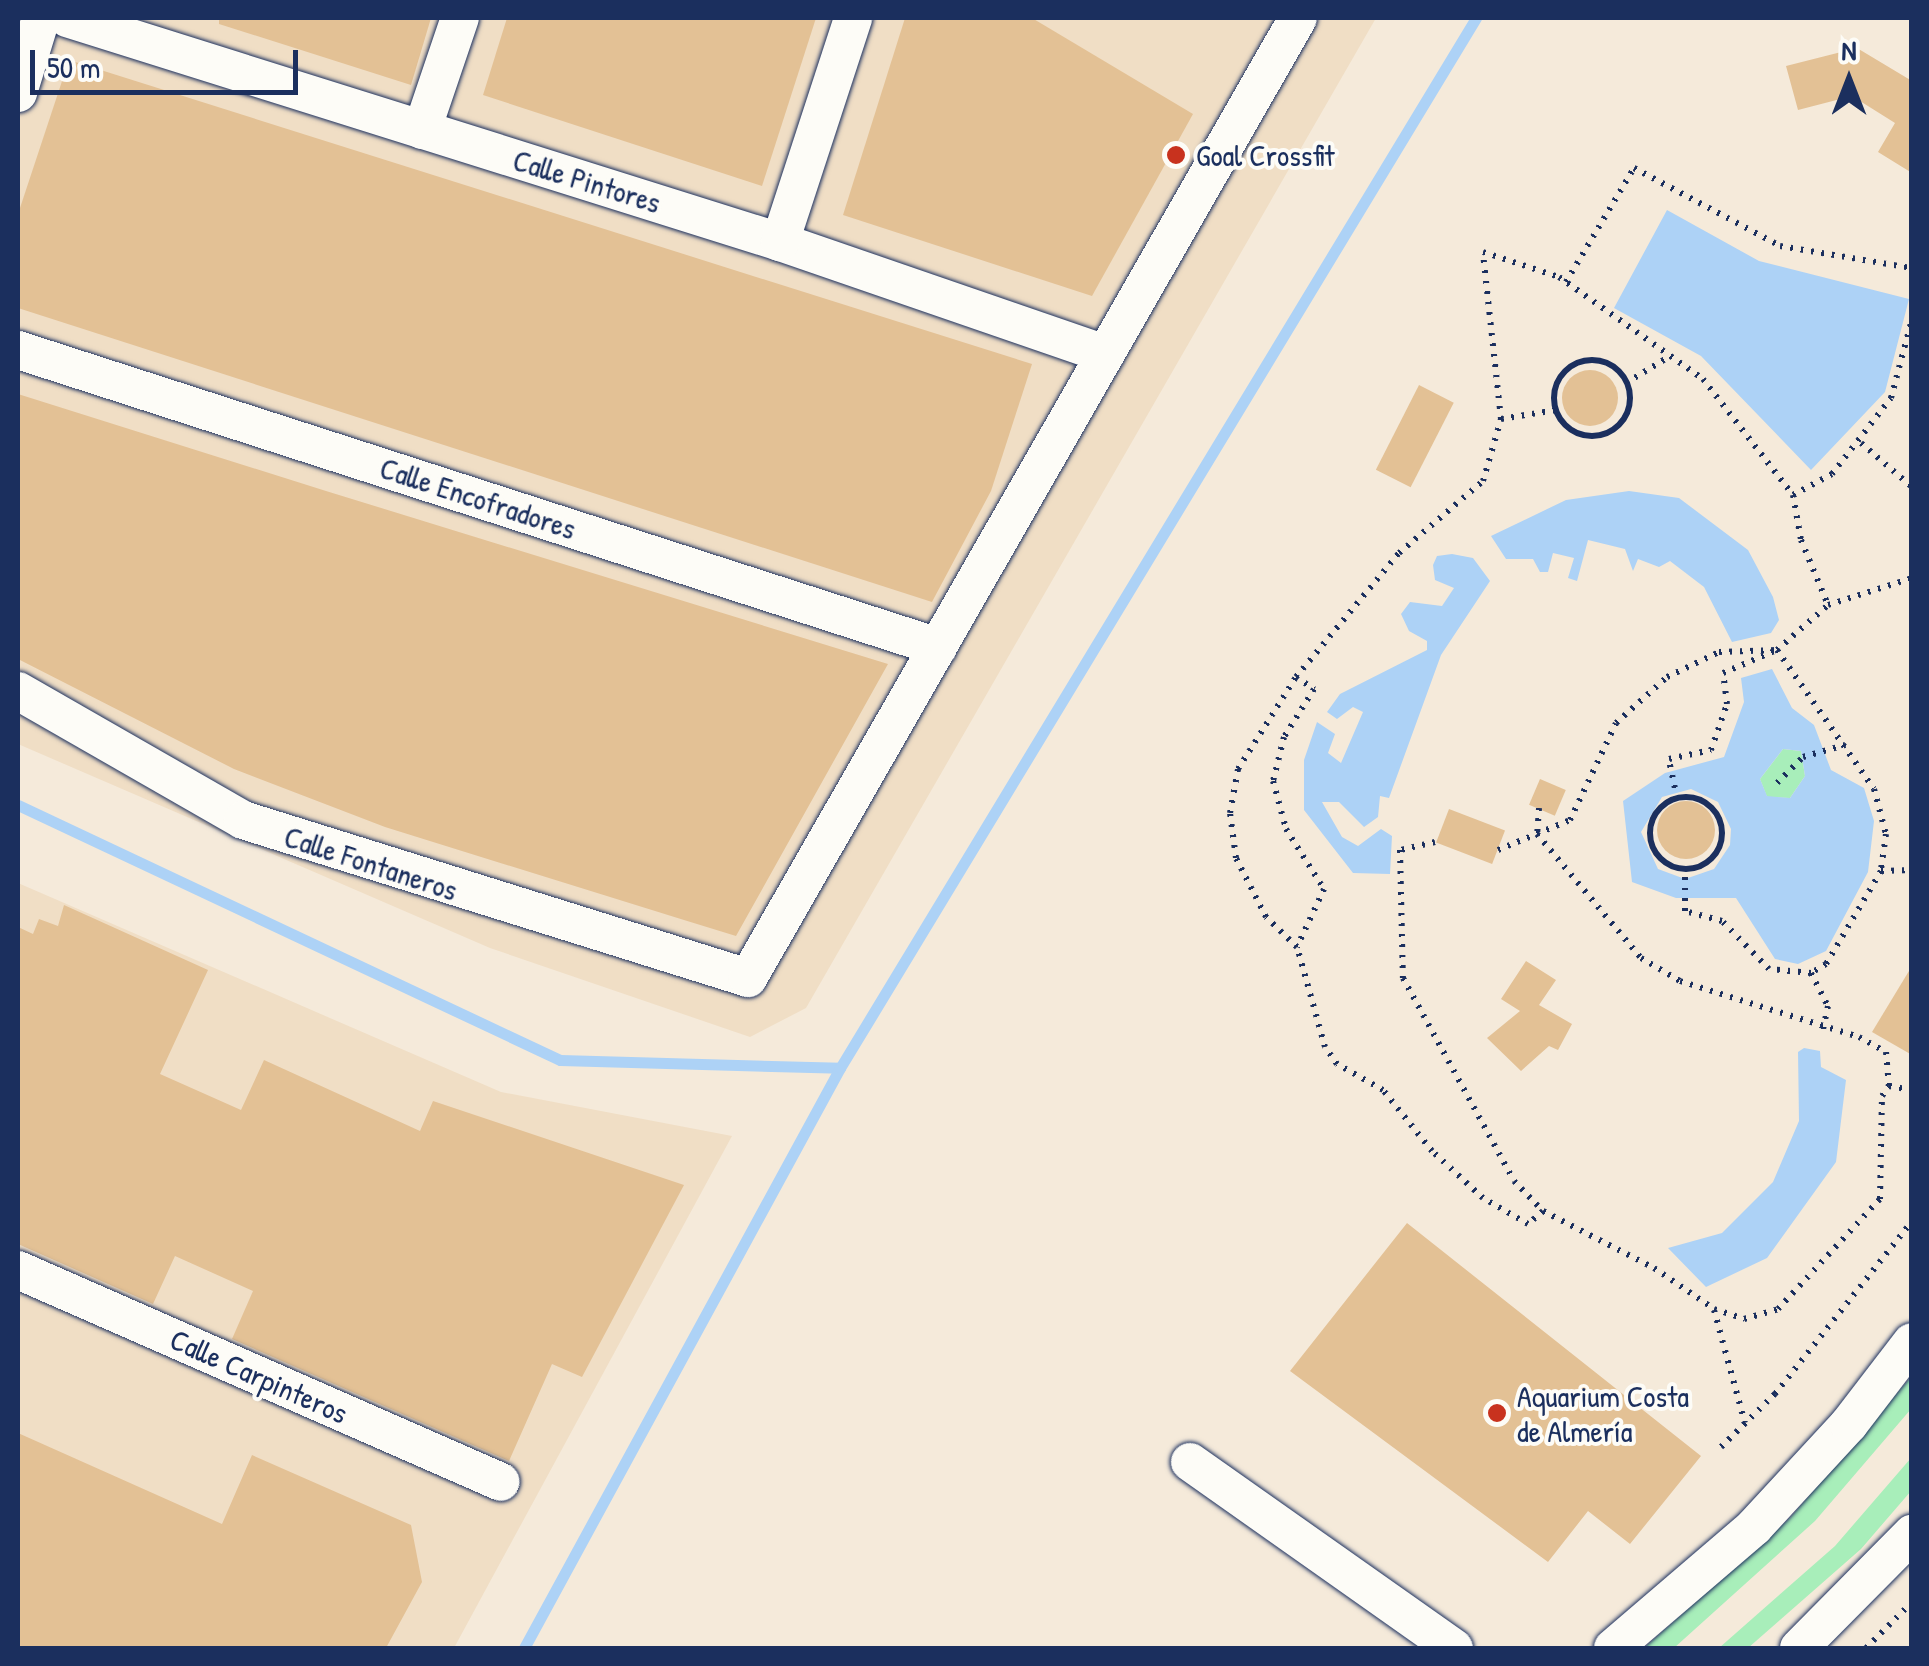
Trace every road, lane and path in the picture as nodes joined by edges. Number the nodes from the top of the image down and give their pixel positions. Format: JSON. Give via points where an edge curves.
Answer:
{"nodes":[{"id":1,"x":41,"y":18,"type":"edge"},
{"id":2,"x":67,"y":18,"type":"edge"},
{"id":3,"x":460,"y":18,"type":"edge"},
{"id":4,"x":853,"y":18,"type":"edge"},
{"id":5,"x":1298,"y":18,"type":"edge"},
{"id":6,"x":18,"y":93,"type":"edge"},
{"id":7,"x":422,"y":130,"type":"junction"},
{"id":8,"x":780,"y":242,"type":"junction"},
{"id":9,"x":1912,"y":268,"type":"edge"},
{"id":10,"x":1566,"y":282,"type":"junction"},
{"id":11,"x":1912,"y":319,"type":"edge"},
{"id":12,"x":18,"y":350,"type":"edge"},
{"id":13,"x":1105,"y":354,"type":"junction"},
{"id":14,"x":1670,"y":356,"type":"junction"},
{"id":15,"x":1626,"y":383,"type":"junction"},
{"id":16,"x":1556,"y":410,"type":"junction"},
{"id":17,"x":1501,"y":419,"type":"junction"},
{"id":18,"x":1861,"y":443,"type":"junction"},
{"id":19,"x":1912,"y":487,"type":"edge"},
{"id":20,"x":1794,"y":496,"type":"junction"},
{"id":21,"x":1912,"y":578,"type":"edge"},
{"id":22,"x":1828,"y":605,"type":"junction"},
{"id":23,"x":938,"y":646,"type":"junction"},
{"id":24,"x":1777,"y":650,"type":"junction"},
{"id":25,"x":1296,"y":677,"type":"junction"},
{"id":26,"x":18,"y":691,"type":"edge"},
{"id":27,"x":1846,"y":745,"type":"junction"},
{"id":28,"x":1777,"y":784,"type":"dead end"},
{"id":29,"x":1676,"y":794,"type":"junction"},
{"id":30,"x":1539,"y":808,"type":"dead end"},
{"id":31,"x":1537,"y":834,"type":"junction"},
{"id":32,"x":1436,"y":842,"type":"dead end"},
{"id":33,"x":1498,"y":850,"type":"dead end"},
{"id":34,"x":1912,"y":870,"type":"edge"},
{"id":35,"x":1881,"y":871,"type":"junction"},
{"id":36,"x":1685,"y":874,"type":"junction"},
{"id":37,"x":1297,"y":947,"type":"junction"},
{"id":38,"x":1811,"y":973,"type":"junction"},
{"id":39,"x":1823,"y":1029,"type":"junction"},
{"id":40,"x":1889,"y":1086,"type":"junction"},
{"id":41,"x":1912,"y":1090,"type":"edge"},
{"id":42,"x":1543,"y":1211,"type":"junction"},
{"id":43,"x":1912,"y":1221,"type":"edge"},
{"id":44,"x":18,"y":1270,"type":"edge"},
{"id":45,"x":1714,"y":1308,"type":"junction"},
{"id":46,"x":1912,"y":1342,"type":"edge"},
{"id":47,"x":1746,"y":1424,"type":"junction"},
{"id":48,"x":1722,"y":1447,"type":"dead end"},
{"id":49,"x":1190,"y":1462,"type":"dead end"},
{"id":50,"x":501,"y":1482,"type":"dead end"},
{"id":51,"x":1912,"y":1534,"type":"edge"},
{"id":52,"x":1912,"y":1602,"type":"edge"},
{"id":53,"x":1454,"y":1648,"type":"edge"},
{"id":54,"x":1613,"y":1648,"type":"edge"},
{"id":55,"x":1798,"y":1648,"type":"edge"},
{"id":56,"x":1866,"y":1648,"type":"edge"}],
"edges":[{"from":1,"to":6,"type":"street"},
{"from":2,"to":7,"type":"street","name":"Calle Pintores"},
{"from":3,"to":7,"type":"street"},
{"from":4,"to":8,"type":"street"},
{"from":5,"to":13,"type":"street"},
{"from":7,"to":8,"type":"street","name":"Calle Pintores"},
{"from":8,"to":13,"type":"street","name":"Calle Pintores"},
{"from":9,"to":10,"type":"path","via":[[1780,246],[1634,168]]},
{"from":10,"to":14,"type":"path"},
{"from":10,"to":17,"type":"path","via":[[1483,252]]},
{"from":11,"to":18,"type":"path","via":[[1891,398]]},
{"from":12,"to":23,"type":"street","name":"Calle Encofradores"},
{"from":13,"to":23,"type":"street"},
{"from":14,"to":15,"type":"path"},
{"from":14,"to":20,"type":"path","via":[[1703,379]]},
{"from":15,"to":16,"type":"path","via":[[1609,364],[1584,361],[1556,385]]},
{"from":15,"to":16,"type":"path","via":[[1624,418],[1605,433],[1581,434]]},
{"from":16,"to":17,"type":"path"},
{"from":17,"to":25,"type":"path","via":[[1483,481],[1399,553]]},
{"from":18,"to":19,"type":"path"},
{"from":18,"to":20,"type":"path","via":[[1832,474]]},
{"from":20,"to":22,"type":"path","via":[[1800,540]]},
{"from":21,"to":22,"type":"path"},
{"from":22,"to":24,"type":"path"},
{"from":23,"to":26,"type":"street","name":"Calle Fontaneros","via":[[748,978],[243,820]]},
{"from":24,"to":27,"type":"path"},
{"from":24,"to":29,"type":"path","via":[[1723,673],[1727,704],[1710,750],[1669,758]]},
{"from":24,"to":31,"type":"path","via":[[1719,652],[1667,678],[1616,723],[1570,820]]},
{"from":25,"to":37,"type":"path","via":[[1238,769],[1230,812],[1236,858],[1266,917]]},
{"from":25,"to":37,"type":"path","via":[[1314,689],[1284,737],[1273,780],[1286,829],[1324,889]]},
{"from":27,"to":28,"type":"path","via":[[1802,758]]},
{"from":27,"to":35,"type":"path","via":[[1878,804],[1886,834]]},
{"from":29,"to":36,"type":"path","via":[[1658,810],[1650,843],[1663,862]]},
{"from":29,"to":36,"type":"path","via":[[1712,807],[1722,830],[1717,854]]},
{"from":30,"to":31,"type":"path"},
{"from":31,"to":33,"type":"path"},
{"from":31,"to":39,"type":"path","via":[[1642,958],[1680,982]]},
{"from":32,"to":42,"type":"path","via":[[1400,850],[1402,978],[1514,1180]]},
{"from":34,"to":35,"type":"path"},
{"from":35,"to":38,"type":"path","via":[[1826,964]]},
{"from":36,"to":38,"type":"path","via":[[1685,912],[1722,921],[1769,969]]},
{"from":37,"to":42,"type":"path","via":[[1325,1046],[1337,1064],[1383,1090],[1432,1151],[1483,1198],[1528,1224]]},
{"from":38,"to":39,"type":"path","via":[[1828,1006]]},
{"from":39,"to":40,"type":"path","via":[[1859,1036],[1886,1052]]},
{"from":40,"to":41,"type":"path"},
{"from":40,"to":45,"type":"path","via":[[1882,1096],[1880,1200],[1778,1308],[1744,1319]]},
{"from":42,"to":45,"type":"path","via":[[1654,1268]]},
{"from":43,"to":47,"type":"path"},
{"from":44,"to":50,"type":"street","name":"Calle Carpinteros"},
{"from":45,"to":47,"type":"path"},
{"from":46,"to":54,"type":"street","via":[[1849,1424],[1754,1527]]},
{"from":47,"to":48,"type":"path"},
{"from":49,"to":53,"type":"street"},
{"from":51,"to":55,"type":"street"},
{"from":52,"to":56,"type":"path"}]}
